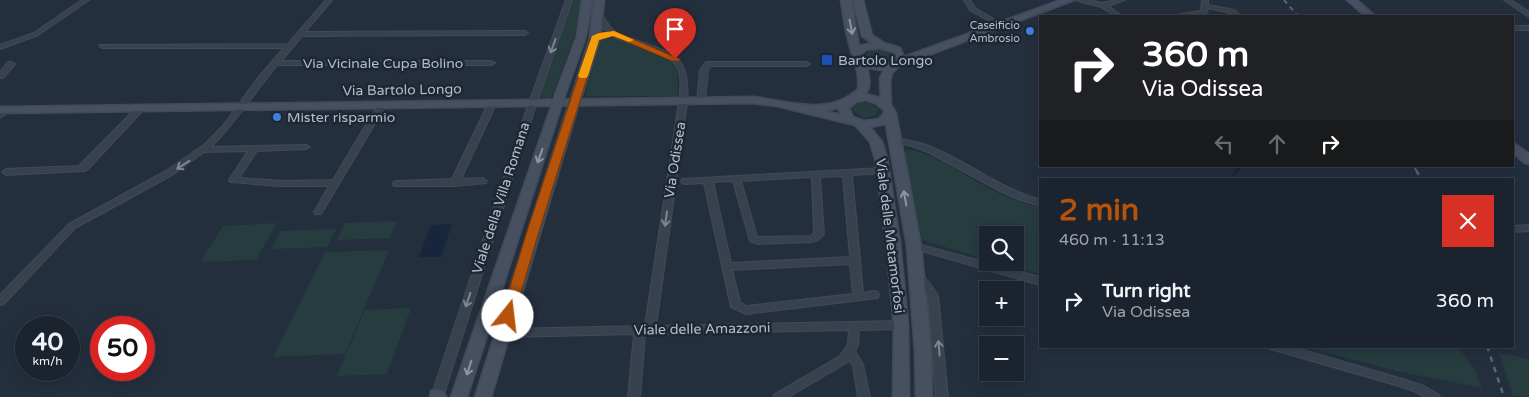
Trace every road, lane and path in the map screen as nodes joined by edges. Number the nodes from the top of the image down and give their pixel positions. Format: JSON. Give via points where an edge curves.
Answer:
{"nodes":[{"id":1,"x":86,"y":0,"type":"edge"},
{"id":2,"x":330,"y":0,"type":"edge"},
{"id":3,"x":569,"y":0,"type":"edge"},
{"id":4,"x":587,"y":0,"type":"edge"},
{"id":5,"x":599,"y":0,"type":"edge"},
{"id":6,"x":846,"y":0,"type":"edge"},
{"id":7,"x":858,"y":0,"type":"edge"},
{"id":8,"x":967,"y":0,"type":"edge"},
{"id":9,"x":1069,"y":0,"type":"edge"},
{"id":10,"x":1078,"y":0,"type":"edge"},
{"id":11,"x":1122,"y":0,"type":"edge"},
{"id":12,"x":1352,"y":0,"type":"edge"},
{"id":13,"x":1506,"y":0,"type":"edge"},
{"id":14,"x":1205,"y":3,"type":"edge"},
{"id":15,"x":1103,"y":5,"type":"junction"},
{"id":16,"x":599,"y":15,"type":"junction"},
{"id":17,"x":1118,"y":15,"type":"edge"},
{"id":18,"x":1186,"y":15,"type":"edge"},
{"id":19,"x":1237,"y":15,"type":"edge"},
{"id":20,"x":1369,"y":15,"type":"edge"},
{"id":21,"x":1529,"y":16,"type":"edge"},
{"id":22,"x":1001,"y":25,"type":"junction"},
{"id":23,"x":1514,"y":28,"type":"edge"},
{"id":24,"x":1529,"y":28,"type":"edge"},
{"id":25,"x":522,"y":32,"type":"dead end"},
{"id":26,"x":302,"y":33,"type":"junction"},
{"id":27,"x":614,"y":34,"type":"junction"},
{"id":28,"x":595,"y":38,"type":"junction"},
{"id":29,"x":881,"y":45,"type":"junction"},
{"id":30,"x":102,"y":46,"type":"dead end"},
{"id":31,"x":289,"y":46,"type":"junction"},
{"id":32,"x":0,"y":47,"type":"edge"},
{"id":33,"x":892,"y":47,"type":"junction"},
{"id":34,"x":932,"y":50,"type":"junction"},
{"id":35,"x":859,"y":57,"type":"junction"},
{"id":36,"x":275,"y":63,"type":"junction"},
{"id":37,"x":491,"y":63,"type":"dead end"},
{"id":38,"x":12,"y":64,"type":"dead end"},
{"id":39,"x":806,"y":64,"type":"dead end"},
{"id":40,"x":895,"y":64,"type":"junction"},
{"id":41,"x":0,"y":76,"type":"edge"},
{"id":42,"x":702,"y":101,"type":"junction"},
{"id":43,"x":850,"y":101,"type":"junction"},
{"id":44,"x":684,"y":102,"type":"junction"},
{"id":45,"x":532,"y":103,"type":"junction"},
{"id":46,"x":492,"y":104,"type":"junction"},
{"id":47,"x":382,"y":105,"type":"junction"},
{"id":48,"x":242,"y":107,"type":"junction"},
{"id":49,"x":796,"y":107,"type":"junction"},
{"id":50,"x":141,"y":108,"type":"junction"},
{"id":51,"x":888,"y":109,"type":"junction"},
{"id":52,"x":3,"y":112,"type":"edge"},
{"id":53,"x":859,"y":123,"type":"junction"},
{"id":54,"x":895,"y":140,"type":"junction"},
{"id":55,"x":1514,"y":147,"type":"edge"},
{"id":56,"x":306,"y":148,"type":"dead end"},
{"id":57,"x":254,"y":149,"type":"junction"},
{"id":58,"x":203,"y":150,"type":"junction"},
{"id":59,"x":1529,"y":160,"type":"edge"},
{"id":60,"x":883,"y":170,"type":"junction"},
{"id":61,"x":6,"y":172,"type":"dead end"},
{"id":62,"x":847,"y":172,"type":"junction"},
{"id":63,"x":816,"y":174,"type":"junction"},
{"id":64,"x":736,"y":178,"type":"junction"},
{"id":65,"x":708,"y":180,"type":"junction"},
{"id":66,"x":685,"y":181,"type":"dead end"},
{"id":67,"x":483,"y":182,"type":"dead end"},
{"id":68,"x":335,"y":183,"type":"junction"},
{"id":69,"x":455,"y":183,"type":"junction"},
{"id":70,"x":397,"y":184,"type":"dead end"},
{"id":71,"x":1039,"y":202,"type":"edge"},
{"id":72,"x":318,"y":212,"type":"dead end"},
{"id":73,"x":1529,"y":228,"type":"edge"},
{"id":74,"x":1514,"y":229,"type":"edge"},
{"id":75,"x":893,"y":243,"type":"junction"},
{"id":76,"x":914,"y":246,"type":"junction"},
{"id":77,"x":854,"y":260,"type":"junction"},
{"id":78,"x":727,"y":267,"type":"junction"},
{"id":79,"x":916,"y":276,"type":"junction"},
{"id":80,"x":1039,"y":281,"type":"edge"},
{"id":81,"x":874,"y":295,"type":"dead end"},
{"id":82,"x":858,"y":296,"type":"junction"},
{"id":83,"x":0,"y":301,"type":"edge"},
{"id":84,"x":921,"y":324,"type":"junction"},
{"id":85,"x":901,"y":325,"type":"junction"},
{"id":86,"x":854,"y":326,"type":"junction"},
{"id":87,"x":645,"y":330,"type":"junction"},
{"id":88,"x":503,"y":333,"type":"junction"},
{"id":89,"x":1281,"y":348,"type":"edge"},
{"id":90,"x":850,"y":352,"type":"junction"},
{"id":91,"x":488,"y":393,"type":"edge"},
{"id":92,"x":437,"y":397,"type":"edge"},
{"id":93,"x":459,"y":397,"type":"edge"},
{"id":94,"x":634,"y":397,"type":"edge"},
{"id":95,"x":779,"y":397,"type":"edge"},
{"id":96,"x":864,"y":397,"type":"edge"},
{"id":97,"x":901,"y":397,"type":"edge"},
{"id":98,"x":924,"y":397,"type":"edge"},
{"id":99,"x":942,"y":397,"type":"edge"},
{"id":100,"x":1434,"y":397,"type":"edge"}],
"edges":[{"from":1,"to":32,"type":"street","via":[[36,34]]},
{"from":2,"to":26,"type":"street","name":"Via Vicinale Cupa Bolino"},
{"from":3,"to":45,"type":"street","name":"Viale della Villa Romana","one_way":true},
{"from":4,"to":93,"type":"street","name":"Viale della Villa Romana","one_way":true,"bridge":true,"via":[[583,28]]},
{"from":5,"to":16,"type":"street"},
{"from":6,"to":35,"type":"street","one_way":true},
{"from":7,"to":29,"type":"street","via":[[867,36]]},
{"from":8,"to":22,"type":"street","via":[[972,9]]},
{"from":9,"to":22,"type":"street"},
{"from":10,"to":15,"type":"street"},
{"from":11,"to":15,"type":"street"},
{"from":12,"to":20,"type":"street"},
{"from":13,"to":21,"type":"street"},
{"from":14,"to":18,"type":"street","via":[[1202,12]]},
{"from":14,"to":19,"type":"street","via":[[1231,10]]},
{"from":15,"to":17,"type":"street"},
{"from":16,"to":27,"type":"street","name":"Via Odissea"},
{"from":16,"to":28,"type":"street"},
{"from":22,"to":34,"type":"street"},
{"from":23,"to":24,"type":"street"},
{"from":25,"to":26,"type":"street"},
{"from":26,"to":31,"type":"street","name":"Via Vicinale Cupa Bolino"},
{"from":27,"to":28,"type":"street"},
{"from":27,"to":44,"type":"street","name":"Via Odissea","via":[[675,59],[685,77]]},
{"from":28,"to":88,"type":"street","bridge":true},
{"from":29,"to":33,"type":"street"},
{"from":29,"to":35,"type":"street","via":[[862,48]]},
{"from":30,"to":31,"type":"street","name":"Via Vicinale Cupa Bolino"},
{"from":31,"to":36,"type":"street","name":"Via Vicinale Cupa Bolino"},
{"from":33,"to":34,"type":"street"},
{"from":33,"to":40,"type":"street","via":[[900,56]]},
{"from":34,"to":40,"type":"street"},
{"from":35,"to":40,"type":"street","via":[[879,67]]},
{"from":35,"to":43,"type":"street","via":[[863,90]]},
{"from":36,"to":37,"type":"street","name":"Via Vicinale Cupa Bolino"},
{"from":36,"to":48,"type":"street","name":"Via Vicinale Cupa Bolino"},
{"from":38,"to":41,"type":"street"},
{"from":39,"to":42,"type":"street","via":[[709,64],[704,70]]},
{"from":40,"to":51,"type":"street","via":[[884,76]]},
{"from":42,"to":44,"type":"street","name":"Via Bartolo Longo"},
{"from":42,"to":49,"type":"street","name":"Via Bartolo Longo","via":[[753,100]]},
{"from":43,"to":49,"type":"street","name":"Via Bartolo Longo","via":[[824,108]]},
{"from":43,"to":51,"type":"street","name":"Via Bartolo Longo","via":[[873,98]]},
{"from":43,"to":53,"type":"street","name":"Viale delle Metamorfosi","via":[[843,108],[845,115]]},
{"from":44,"to":45,"type":"street","name":"Via Bartolo Longo"},
{"from":44,"to":87,"type":"street","name":"Via Odissea","one_way":true},
{"from":45,"to":46,"type":"street","name":"Via Bartolo Longo"},
{"from":45,"to":92,"type":"street","name":"Viale della Villa Romana","one_way":true},
{"from":46,"to":47,"type":"street","name":"Via Bartolo Longo"},
{"from":46,"to":69,"type":"street"},
{"from":47,"to":48,"type":"street","name":"Via Bartolo Longo"},
{"from":47,"to":68,"type":"street"},
{"from":48,"to":50,"type":"street","name":"Via Bartolo Longo"},
{"from":48,"to":58,"type":"street","name":"Via Vicinale Cupa Bolino"},
{"from":49,"to":53,"type":"street","name":"Via Bartolo Longo"},
{"from":50,"to":52,"type":"street","name":"Via Bartolo Longo"},
{"from":50,"to":61,"type":"street","via":[[86,167]]},
{"from":51,"to":53,"type":"street","via":[[882,122]]},
{"from":51,"to":54,"type":"street","name":"Viale delle Metamorfosi"},
{"from":53,"to":60,"type":"street","name":"Viale delle Metamorfosi","via":[[876,142]]},
{"from":54,"to":71,"type":"street","via":[[927,150],[1009,193]]},
{"from":76,"to":54,"type":"street","name":"Viale delle Metamorfosi","one_way":true},
{"from":55,"to":59,"type":"street"},
{"from":56,"to":57,"type":"street"},
{"from":57,"to":58,"type":"street"},
{"from":57,"to":68,"type":"street","via":[[233,180]]},
{"from":58,"to":83,"type":"street","name":"Via Vicinale Cupa Bolino","one_way":true,"via":[[169,173],[79,222],[62,235]]},
{"from":60,"to":62,"type":"street"},
{"from":60,"to":75,"type":"street","name":"Viale delle Metamorfosi"},
{"from":62,"to":63,"type":"street"},
{"from":62,"to":77,"type":"street"},
{"from":63,"to":64,"type":"street"},
{"from":63,"to":64,"type":"street","via":[[819,234],[811,239],[753,239]]},
{"from":64,"to":65,"type":"street"},
{"from":65,"to":66,"type":"street"},
{"from":65,"to":78,"type":"street"},
{"from":67,"to":69,"type":"street"},
{"from":68,"to":72,"type":"street"},
{"from":69,"to":70,"type":"street"},
{"from":73,"to":74,"type":"street"},
{"from":75,"to":76,"type":"street"},
{"from":75,"to":85,"type":"street","name":"Viale delle Metamorfosi"},
{"from":76,"to":79,"type":"street","name":"Viale delle Metamorfosi"},
{"from":76,"to":80,"type":"street"},
{"from":77,"to":78,"type":"street"},
{"from":77,"to":82,"type":"street"},
{"from":78,"to":82,"type":"street","via":[[735,304],[742,309]]},
{"from":79,"to":84,"type":"street","name":"Viale delle Metamorfosi"},
{"from":99,"to":79,"type":"street","name":"Viale delle Metamorfosi","one_way":true,"via":[[933,296]]},
{"from":81,"to":82,"type":"street"},
{"from":84,"to":85,"type":"street","name":"Viale delle Metamorfosi"},
{"from":84,"to":98,"type":"street","name":"Viale delle Metamorfosi"},
{"from":85,"to":86,"type":"street","name":"Viale delle Amazzoni"},
{"from":85,"to":97,"type":"street","name":"Viale delle Metamorfosi"},
{"from":86,"to":87,"type":"street","name":"Viale delle Amazzoni"},
{"from":86,"to":90,"type":"street"},
{"from":87,"to":88,"type":"street","name":"Viale delle Amazzoni"},
{"from":87,"to":94,"type":"street"},
{"from":88,"to":91,"type":"street"},
{"from":89,"to":100,"type":"street","via":[[1399,382]]},
{"from":90,"to":95,"type":"street","via":[[836,365]]},
{"from":90,"to":96,"type":"street","via":[[858,365]]}]}
